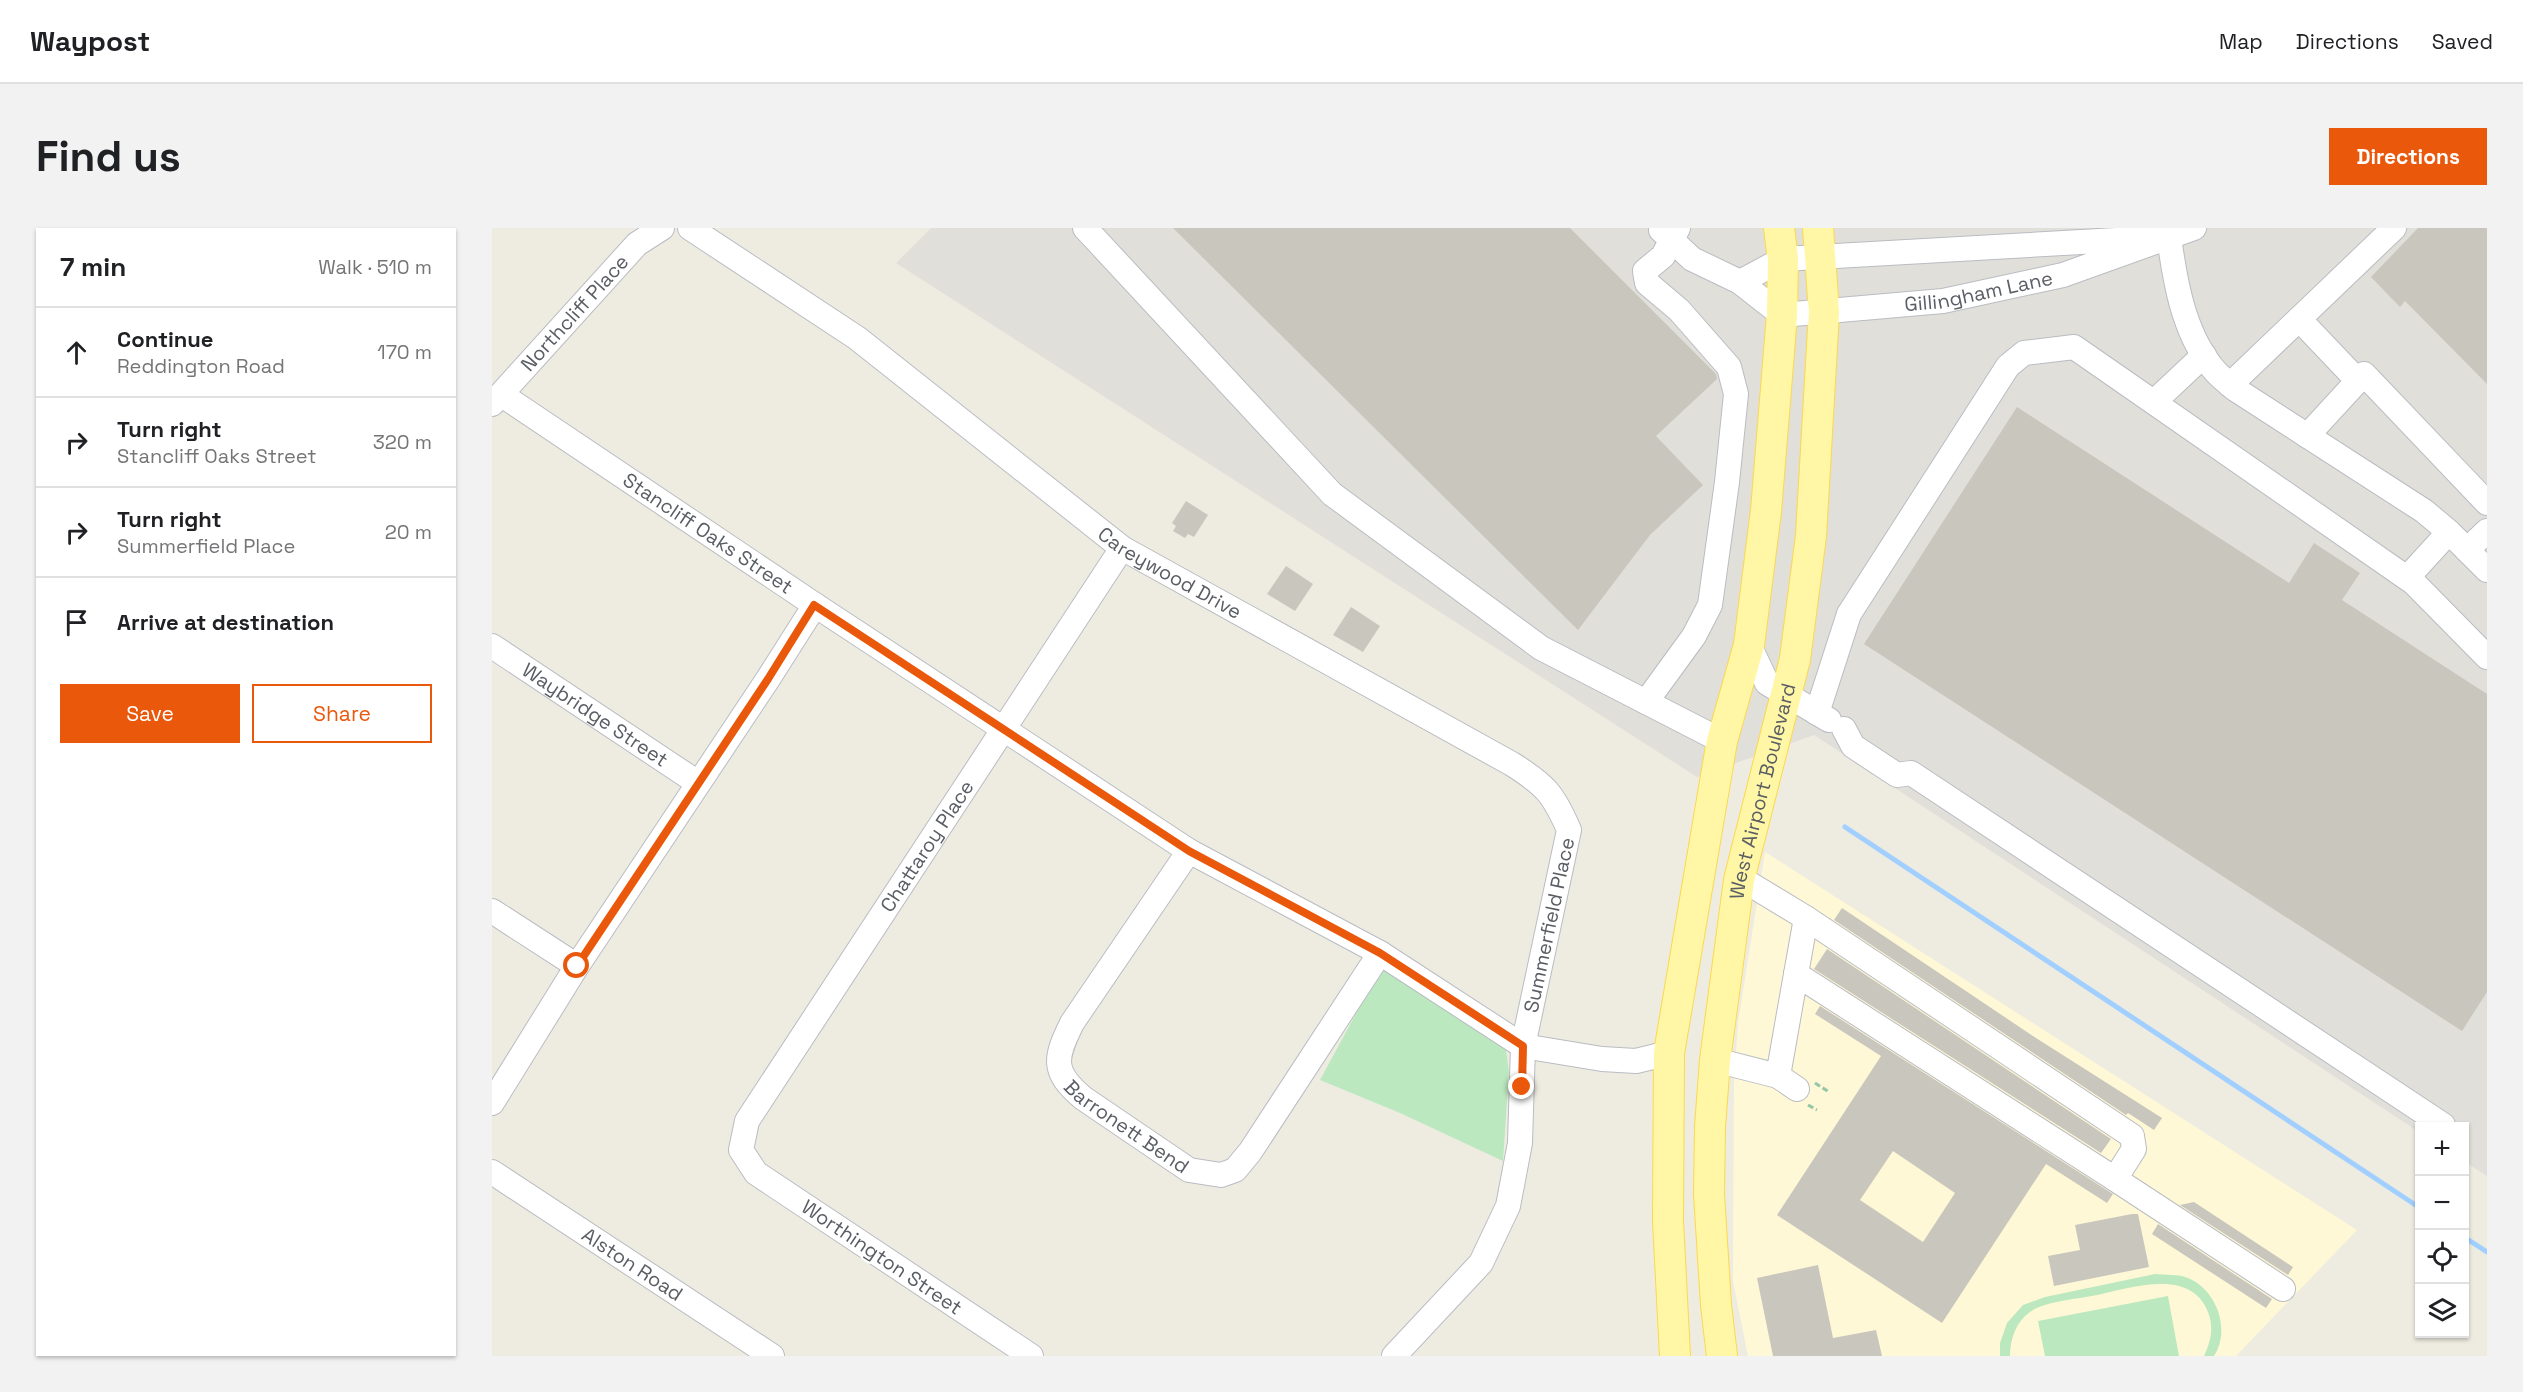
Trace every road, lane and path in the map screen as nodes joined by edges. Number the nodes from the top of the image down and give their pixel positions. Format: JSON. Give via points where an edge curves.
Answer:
{"nodes":[{"id":1,"x":662,"y":228,"type":"edge"},
{"id":2,"x":690,"y":228,"type":"edge"},
{"id":3,"x":1085,"y":228,"type":"edge"},
{"id":4,"x":1779,"y":228,"type":"edge"},
{"id":5,"x":2194,"y":228,"type":"edge"},
{"id":6,"x":2394,"y":228,"type":"edge"},
{"id":7,"x":1670,"y":233,"type":"edge"},
{"id":8,"x":2169,"y":237,"type":"junction"},
{"id":9,"x":1820,"y":242,"type":"edge"},
{"id":10,"x":1783,"y":259,"type":"junction"},
{"id":11,"x":1740,"y":282,"type":"junction"},
{"id":12,"x":1824,"y":312,"type":"junction"},
{"id":13,"x":1782,"y":315,"type":"junction"},
{"id":14,"x":2298,"y":320,"type":"junction"},
{"id":15,"x":2204,"y":355,"type":"junction"},
{"id":16,"x":2358,"y":381,"type":"junction"},
{"id":17,"x":2230,"y":385,"type":"junction"},
{"id":18,"x":497,"y":399,"type":"edge"},
{"id":19,"x":2154,"y":402,"type":"junction"},
{"id":20,"x":2307,"y":436,"type":"junction"},
{"id":21,"x":2487,"y":503,"type":"edge"},
{"id":22,"x":2487,"y":531,"type":"edge"},
{"id":23,"x":2449,"y":532,"type":"junction"},
{"id":24,"x":1122,"y":548,"type":"junction"},
{"id":25,"x":2468,"y":550,"type":"junction"},
{"id":26,"x":2487,"y":570,"type":"edge"},
{"id":27,"x":2406,"y":578,"type":"junction"},
{"id":28,"x":814,"y":605,"type":"junction"},
{"id":29,"x":1749,"y":645,"type":"junction"},
{"id":30,"x":492,"y":646,"type":"edge"},
{"id":31,"x":2487,"y":657,"type":"edge"},
{"id":32,"x":1786,"y":696,"type":"junction"},
{"id":33,"x":1646,"y":702,"type":"junction"},
{"id":34,"x":1817,"y":712,"type":"junction"},
{"id":35,"x":1005,"y":730,"type":"junction"},
{"id":36,"x":1722,"y":741,"type":"junction"},
{"id":37,"x":1512,"y":764,"type":"joint"},
{"id":38,"x":698,"y":783,"type":"junction"},
{"id":39,"x":1189,"y":851,"type":"junction"},
{"id":40,"x":1700,"y":870,"type":"junction"},
{"id":41,"x":1740,"y":878,"type":"junction"},
{"id":42,"x":492,"y":911,"type":"edge"},
{"id":43,"x":1806,"y":918,"type":"junction"},
{"id":44,"x":1380,"y":953,"type":"junction"},
{"id":45,"x":577,"y":966,"type":"junction"},
{"id":46,"x":1796,"y":974,"type":"junction"},
{"id":47,"x":1523,"y":1046,"type":"junction"},
{"id":48,"x":1669,"y":1053,"type":"junction"},
{"id":49,"x":1715,"y":1060,"type":"junction"},
{"id":50,"x":492,"y":1103,"type":"edge"},
{"id":51,"x":2438,"y":1122,"type":"edge"},
{"id":52,"x":741,"y":1150,"type":"joint"},
{"id":53,"x":492,"y":1172,"type":"edge"},
{"id":54,"x":2115,"y":1179,"type":"junction"},
{"id":55,"x":2283,"y":1289,"type":"dead end"},
{"id":56,"x":772,"y":1356,"type":"edge"},
{"id":57,"x":1031,"y":1356,"type":"edge"},
{"id":58,"x":1394,"y":1356,"type":"edge"},
{"id":59,"x":1676,"y":1356,"type":"edge"},
{"id":60,"x":1722,"y":1356,"type":"edge"}],
"edges":[{"from":1,"to":18,"type":"street","name":"Northcliff Place","via":[[637,244]]},
{"from":2,"to":24,"type":"street","name":"Careywood Drive","via":[[857,338]]},
{"from":3,"to":33,"type":"street","via":[[1332,494],[1541,648]]},
{"from":4,"to":10,"type":"main road"},
{"from":5,"to":8,"type":"street","name":"Gillingham Lane"},
{"from":6,"to":14,"type":"street"},
{"from":7,"to":11,"type":"street","via":[[1692,259]]},
{"from":7,"to":33,"type":"street","via":[[1663,256],[1645,272],[1647,283],[1679,310],[1725,362],[1736,394],[1710,605],[1694,636]]},
{"from":8,"to":9,"type":"street","name":"Gillingham Lane"},
{"from":8,"to":12,"type":"street","name":"Gillingham Lane","via":[[2063,275],[1943,301]]},
{"from":8,"to":15,"type":"street","via":[[2176,285],[2193,337]]},
{"from":9,"to":10,"type":"street","name":"Gillingham Lane"},
{"from":9,"to":12,"type":"main road","name":"West Airport Boulevard"},
{"from":10,"to":11,"type":"street"},
{"from":10,"to":13,"type":"main road"},
{"from":11,"to":13,"type":"street"},
{"from":12,"to":13,"type":"street","name":"Gillingham Lane"},
{"from":12,"to":32,"type":"main road","name":"West Airport Boulevard","via":[[1811,536],[1795,659]]},
{"from":13,"to":29,"type":"main road","via":[[1766,511]]},
{"from":14,"to":16,"type":"street"},
{"from":14,"to":17,"type":"street"},
{"from":15,"to":17,"type":"street"},
{"from":15,"to":19,"type":"street"},
{"from":16,"to":20,"type":"street"},
{"from":16,"to":21,"type":"street","via":[[2364,374]]},
{"from":17,"to":20,"type":"street"},
{"from":18,"to":28,"type":"street","name":"Stancliff Oaks Street"},
{"from":19,"to":27,"type":"street"},
{"from":19,"to":34,"type":"street","via":[[2074,347],[2025,353],[2008,366],[1849,614]]},
{"from":20,"to":23,"type":"street","via":[[2424,511]]},
{"from":22,"to":25,"type":"street"},
{"from":23,"to":25,"type":"street"},
{"from":23,"to":27,"type":"street"},
{"from":24,"to":35,"type":"street","name":"Chattaroy Place"},
{"from":24,"to":37,"type":"street","name":"Careywood Drive"},
{"from":25,"to":26,"type":"street"},
{"from":27,"to":31,"type":"street"},
{"from":28,"to":35,"type":"street","name":"Stancliff Oaks Street"},
{"from":28,"to":38,"type":"street"},
{"from":29,"to":32,"type":"street","via":[[1767,683]]},
{"from":29,"to":36,"type":"main road"},
{"from":30,"to":38,"type":"street","name":"Waybridge Street"},
{"from":32,"to":34,"type":"street"},
{"from":32,"to":41,"type":"main road","name":"West Airport Boulevard"},
{"from":33,"to":36,"type":"street"},
{"from":34,"to":51,"type":"street","via":[[1844,729],[1853,746],[1898,775],[1911,773]]},
{"from":35,"to":39,"type":"street","name":"Stancliff Oaks Street"},
{"from":35,"to":52,"type":"street","name":"Chattaroy Place","via":[[747,1121]]},
{"from":36,"to":40,"type":"main road"},
{"from":37,"to":47,"type":"street","name":"Summerfield Place","via":[[1542,783],[1560,807],[1569,830]]},
{"from":38,"to":45,"type":"street"},
{"from":39,"to":44,"type":"street","name":"Stancliff Oaks Street"},
{"from":39,"to":44,"type":"street","name":"Barronett Bend","via":[[1072,1023],[1060,1047],[1058,1066],[1067,1085],[1083,1098],[1189,1170],[1221,1175],[1235,1170]]},
{"from":40,"to":41,"type":"main road"},
{"from":40,"to":48,"type":"main road"},
{"from":41,"to":43,"type":"street"},
{"from":41,"to":49,"type":"main road","name":"West Airport Boulevard"},
{"from":42,"to":45,"type":"street"},
{"from":43,"to":46,"type":"street"},
{"from":43,"to":54,"type":"street","via":[[2132,1136],[2134,1149]]},
{"from":44,"to":47,"type":"street","name":"Stancliff Oaks Street"},
{"from":45,"to":50,"type":"street"},
{"from":46,"to":49,"type":"street","via":[[1787,1082]]},
{"from":46,"to":54,"type":"street"},
{"from":47,"to":48,"type":"street","name":"Stancliff Oaks Street","via":[[1636,1061]]},
{"from":47,"to":58,"type":"street","name":"Summerfield Place","via":[[1520,1143],[1508,1206],[1481,1263]]},
{"from":48,"to":49,"type":"main road"},
{"from":48,"to":59,"type":"main road","via":[[1668,1221]]},
{"from":49,"to":60,"type":"main road","name":"West Airport Boulevard","via":[[1709,1194]]},
{"from":52,"to":57,"type":"street","name":"Worthington Street","via":[[756,1173]]},
{"from":53,"to":56,"type":"street","name":"Alston Road"},
{"from":54,"to":55,"type":"street"}]}
